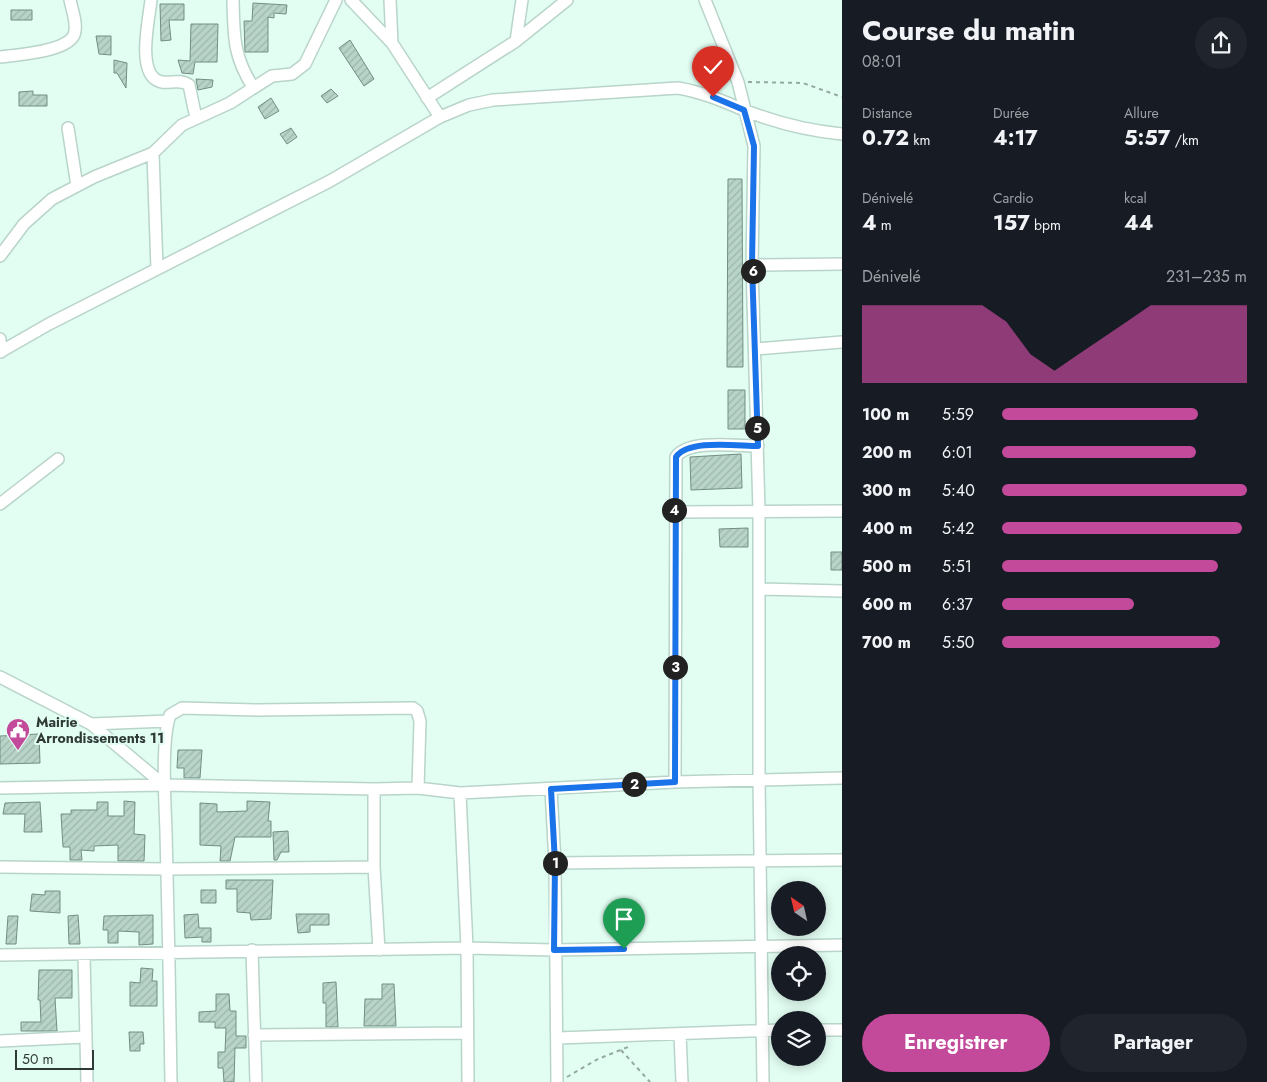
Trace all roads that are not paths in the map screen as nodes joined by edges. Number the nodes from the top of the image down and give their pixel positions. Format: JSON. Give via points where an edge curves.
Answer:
{"nodes":[{"id":1,"x":70,"y":0,"type":"edge"},
{"id":2,"x":151,"y":0,"type":"edge"},
{"id":3,"x":233,"y":0,"type":"edge"},
{"id":4,"x":336,"y":0,"type":"edge"},
{"id":5,"x":351,"y":0,"type":"edge"},
{"id":6,"x":390,"y":0,"type":"edge"},
{"id":7,"x":522,"y":0,"type":"edge"},
{"id":8,"x":568,"y":0,"type":"edge"},
{"id":9,"x":705,"y":0,"type":"edge"},
{"id":10,"x":516,"y":41,"type":"junction"},
{"id":11,"x":392,"y":43,"type":"junction"},
{"id":12,"x":0,"y":57,"type":"edge"},
{"id":13,"x":253,"y":88,"type":"junction"},
{"id":14,"x":427,"y":98,"type":"junction"},
{"id":15,"x":744,"y":110,"type":"junction"},
{"id":16,"x":440,"y":117,"type":"junction"},
{"id":17,"x":196,"y":118,"type":"junction"},
{"id":18,"x":68,"y":128,"type":"dead end"},
{"id":19,"x":842,"y":134,"type":"edge"},
{"id":20,"x":153,"y":153,"type":"junction"},
{"id":21,"x":77,"y":186,"type":"junction"},
{"id":22,"x":0,"y":256,"type":"edge"},
{"id":23,"x":842,"y":264,"type":"edge"},
{"id":24,"x":752,"y":265,"type":"junction"},
{"id":25,"x":157,"y":269,"type":"junction"},
{"id":26,"x":0,"y":339,"type":"edge"},
{"id":27,"x":842,"y":342,"type":"edge"},
{"id":28,"x":755,"y":349,"type":"junction"},
{"id":29,"x":0,"y":352,"type":"edge"},
{"id":30,"x":758,"y":446,"type":"junction"},
{"id":31,"x":58,"y":459,"type":"dead end"},
{"id":32,"x":0,"y":504,"type":"edge"},
{"id":33,"x":842,"y":510,"type":"edge"},
{"id":34,"x":759,"y":511,"type":"junction"},
{"id":35,"x":674,"y":512,"type":"junction"},
{"id":36,"x":759,"y":589,"type":"junction"},
{"id":37,"x":842,"y":590,"type":"edge"},
{"id":38,"x":0,"y":677,"type":"edge"},
{"id":39,"x":168,"y":721,"type":"junction"},
{"id":40,"x":91,"y":724,"type":"junction"},
{"id":41,"x":842,"y":778,"type":"edge"},
{"id":42,"x":759,"y":780,"type":"junction"},
{"id":43,"x":675,"y":782,"type":"junction"},
{"id":44,"x":164,"y":785,"type":"junction"},
{"id":45,"x":0,"y":788,"type":"edge"},
{"id":46,"x":418,"y":788,"type":"junction"},
{"id":47,"x":374,"y":789,"type":"junction"},
{"id":48,"x":551,"y":789,"type":"junction"},
{"id":49,"x":460,"y":793,"type":"junction"},
{"id":50,"x":842,"y":860,"type":"edge"},
{"id":51,"x":760,"y":861,"type":"junction"},
{"id":52,"x":555,"y":863,"type":"junction"},
{"id":53,"x":0,"y":867,"type":"edge"},
{"id":54,"x":374,"y":867,"type":"junction"},
{"id":55,"x":166,"y":869,"type":"junction"},
{"id":56,"x":842,"y":945,"type":"edge"},
{"id":57,"x":762,"y":946,"type":"junction"},
{"id":58,"x":467,"y":948,"type":"junction"},
{"id":59,"x":252,"y":950,"type":"junction"},
{"id":60,"x":379,"y":950,"type":"junction"},
{"id":61,"x":554,"y":950,"type":"junction"},
{"id":62,"x":170,"y":954,"type":"junction"},
{"id":63,"x":0,"y":955,"type":"edge"},
{"id":64,"x":84,"y":955,"type":"junction"},
{"id":65,"x":764,"y":1030,"type":"junction"},
{"id":66,"x":771,"y":1030,"type":"edge"},
{"id":67,"x":826,"y":1030,"type":"edge"},
{"id":68,"x":842,"y":1030,"type":"edge"},
{"id":69,"x":467,"y":1033,"type":"junction"},
{"id":70,"x":680,"y":1034,"type":"junction"},
{"id":71,"x":254,"y":1035,"type":"junction"},
{"id":72,"x":85,"y":1038,"type":"junction"},
{"id":73,"x":558,"y":1038,"type":"junction"},
{"id":74,"x":0,"y":1041,"type":"edge"},
{"id":75,"x":561,"y":1080,"type":"edge"},
{"id":76,"x":87,"y":1082,"type":"edge"},
{"id":77,"x":171,"y":1082,"type":"edge"},
{"id":78,"x":256,"y":1082,"type":"edge"},
{"id":79,"x":468,"y":1082,"type":"edge"},
{"id":80,"x":682,"y":1082,"type":"edge"},
{"id":81,"x":763,"y":1082,"type":"edge"}],
"edges":[{"from":1,"to":12,"type":"street","via":[[75,29],[67,42],[39,52]]},
{"from":2,"to":17,"type":"street","via":[[145,46],[149,70],[155,79],[162,82],[179,81],[189,85]]},
{"from":3,"to":13,"type":"street","via":[[236,50]]},
{"from":4,"to":13,"type":"street","via":[[305,64],[292,74],[272,76]]},
{"from":5,"to":11,"type":"street"},
{"from":6,"to":11,"type":"street"},
{"from":7,"to":10,"type":"street"},
{"from":8,"to":10,"type":"street"},
{"from":9,"to":15,"type":"street","via":[[738,82]]},
{"from":10,"to":14,"type":"street"},
{"from":11,"to":14,"type":"street"},
{"from":13,"to":17,"type":"street","via":[[230,103]]},
{"from":14,"to":16,"type":"street"},
{"from":15,"to":16,"type":"street","via":[[698,91],[678,88],[494,100],[469,105]]},
{"from":15,"to":19,"type":"street","via":[[814,130]]},
{"from":15,"to":24,"type":"street","via":[[754,146]]},
{"from":16,"to":25,"type":"street","via":[[330,181]]},
{"from":17,"to":20,"type":"street","via":[[182,125]]},
{"from":18,"to":21,"type":"street"},
{"from":20,"to":21,"type":"street"},
{"from":20,"to":25,"type":"street"},
{"from":21,"to":22,"type":"street","via":[[52,199],[24,224]]},
{"from":23,"to":24,"type":"street"},
{"from":24,"to":28,"type":"street"},
{"from":25,"to":29,"type":"street"},
{"from":26,"to":29,"type":"street"},
{"from":27,"to":28,"type":"street"},
{"from":28,"to":30,"type":"street"},
{"from":30,"to":34,"type":"street"},
{"from":30,"to":35,"type":"street","via":[[694,446],[680,451],[674,465]]},
{"from":31,"to":32,"type":"street"},
{"from":33,"to":34,"type":"street"},
{"from":34,"to":35,"type":"street"},
{"from":34,"to":36,"type":"street"},
{"from":35,"to":43,"type":"street"},
{"from":36,"to":37,"type":"street"},
{"from":36,"to":42,"type":"street"},
{"from":38,"to":40,"type":"street"},
{"from":39,"to":40,"type":"street"},
{"from":39,"to":44,"type":"street"},
{"from":39,"to":46,"type":"street","via":[[170,715],[182,708],[413,708],[420,721]]},
{"from":40,"to":44,"type":"street"},
{"from":41,"to":42,"type":"street"},
{"from":42,"to":43,"type":"street"},
{"from":42,"to":51,"type":"street"},
{"from":43,"to":48,"type":"street"},
{"from":44,"to":45,"type":"street"},
{"from":44,"to":47,"type":"street"},
{"from":44,"to":55,"type":"street"},
{"from":46,"to":47,"type":"street"},
{"from":46,"to":49,"type":"street"},
{"from":47,"to":54,"type":"street"},
{"from":48,"to":49,"type":"street"},
{"from":48,"to":52,"type":"street"},
{"from":49,"to":58,"type":"street"},
{"from":50,"to":51,"type":"street"},
{"from":51,"to":52,"type":"street"},
{"from":51,"to":57,"type":"street"},
{"from":52,"to":61,"type":"street"},
{"from":53,"to":55,"type":"street"},
{"from":54,"to":55,"type":"street"},
{"from":54,"to":60,"type":"street"},
{"from":55,"to":62,"type":"street"},
{"from":56,"to":57,"type":"street"},
{"from":57,"to":61,"type":"street"},
{"from":57,"to":65,"type":"street"},
{"from":58,"to":60,"type":"street"},
{"from":58,"to":61,"type":"street"},
{"from":58,"to":69,"type":"street"},
{"from":59,"to":60,"type":"street"},
{"from":59,"to":62,"type":"street"},
{"from":59,"to":71,"type":"street"},
{"from":61,"to":73,"type":"street"},
{"from":62,"to":64,"type":"street"},
{"from":62,"to":77,"type":"street"},
{"from":63,"to":64,"type":"street"},
{"from":64,"to":72,"type":"street"},
{"from":65,"to":66,"type":"street"},
{"from":65,"to":70,"type":"street"},
{"from":65,"to":81,"type":"street"},
{"from":67,"to":68,"type":"street"},
{"from":69,"to":71,"type":"street"},
{"from":69,"to":79,"type":"street"},
{"from":70,"to":73,"type":"street"},
{"from":70,"to":80,"type":"street"},
{"from":71,"to":78,"type":"street"},
{"from":72,"to":74,"type":"street"},
{"from":72,"to":76,"type":"street"},
{"from":73,"to":75,"type":"street"}]}
